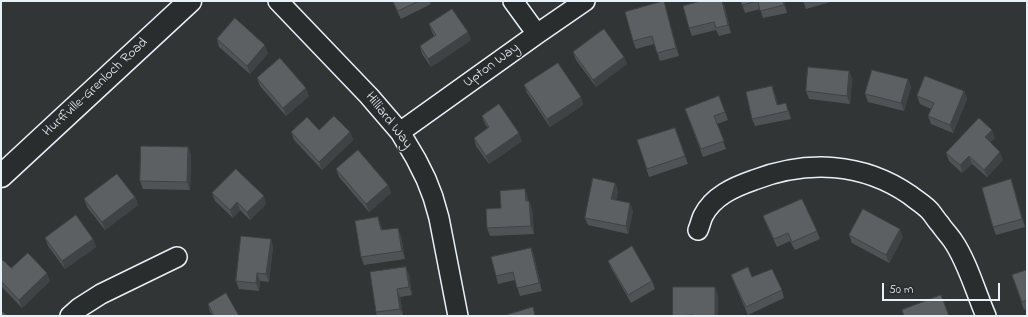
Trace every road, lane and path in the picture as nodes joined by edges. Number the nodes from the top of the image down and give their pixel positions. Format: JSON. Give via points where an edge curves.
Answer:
{"nodes":[{"id":1,"x":190,"y":1,"type":"edge"},
{"id":2,"x":278,"y":1,"type":"edge"},
{"id":3,"x":513,"y":1,"type":"edge"},
{"id":4,"x":585,"y":1,"type":"edge"},
{"id":5,"x":536,"y":34,"type":"junction"},
{"id":6,"x":400,"y":132,"type":"junction"},
{"id":7,"x":1,"y":176,"type":"edge"},
{"id":8,"x":698,"y":230,"type":"dead end"},
{"id":9,"x":177,"y":257,"type":"dead end"},
{"id":10,"x":70,"y":316,"type":"edge"},
{"id":11,"x":458,"y":316,"type":"edge"},
{"id":12,"x":986,"y":316,"type":"edge"}],
"edges":[{"from":1,"to":7,"type":"main road","name":"Hurffville-Grenloch Road"},
{"from":2,"to":6,"type":"street","name":"Hilliard Way","via":[[370,96]]},
{"from":3,"to":5,"type":"street"},
{"from":4,"to":5,"type":"street","name":"Upton Way"},
{"from":5,"to":6,"type":"street","name":"Upton Way"},
{"from":6,"to":11,"type":"street","name":"Hilliard Way","via":[[416,159],[433,197]]},
{"from":8,"to":12,"type":"street","via":[[703,215],[722,194],[766,175],[796,168],[824,166],[851,169],[875,176],[896,186],[929,210],[963,258]]},
{"from":9,"to":10,"type":"street","via":[[101,294]]}]}
